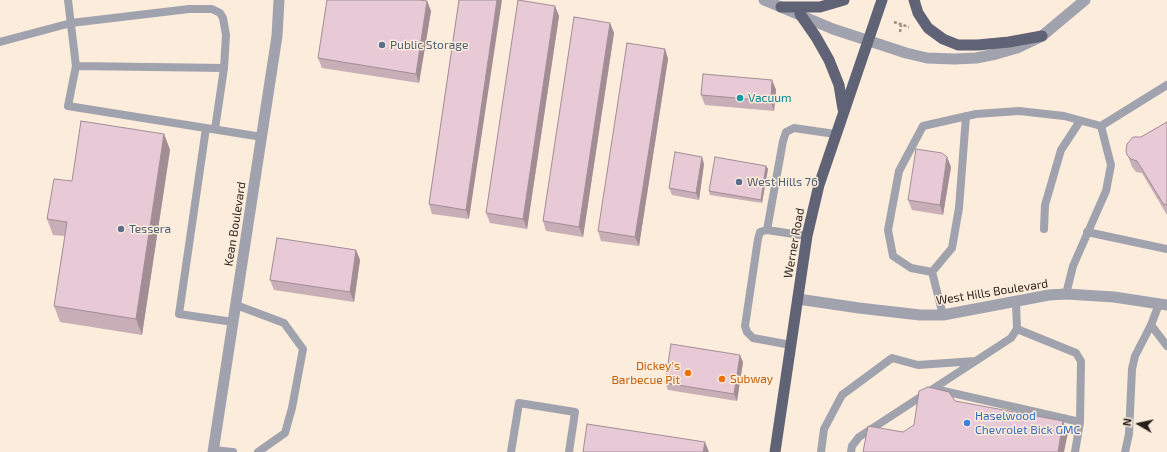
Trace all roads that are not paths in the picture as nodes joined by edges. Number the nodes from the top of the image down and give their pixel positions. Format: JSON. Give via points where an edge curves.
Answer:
{"nodes":[{"id":1,"x":68,"y":0,"type":"edge"},
{"id":2,"x":278,"y":0,"type":"edge"},
{"id":3,"x":764,"y":0,"type":"edge"},
{"id":4,"x":844,"y":0,"type":"edge"},
{"id":5,"x":882,"y":0,"type":"edge"},
{"id":6,"x":914,"y":0,"type":"edge"},
{"id":7,"x":1085,"y":0,"type":"edge"},
{"id":8,"x":782,"y":8,"type":"junction"},
{"id":9,"x":800,"y":14,"type":"junction"},
{"id":10,"x":71,"y":23,"type":"junction"},
{"id":11,"x":1042,"y":36,"type":"junction"},
{"id":12,"x":867,"y":41,"type":"junction"},
{"id":13,"x":0,"y":42,"type":"edge"},
{"id":14,"x":76,"y":66,"type":"junction"},
{"id":15,"x":224,"y":68,"type":"junction"},
{"id":16,"x":1167,"y":84,"type":"edge"},
{"id":17,"x":844,"y":111,"type":"junction"},
{"id":18,"x":966,"y":116,"type":"junction"},
{"id":19,"x":1080,"y":120,"type":"junction"},
{"id":20,"x":1101,"y":126,"type":"junction"},
{"id":21,"x":211,"y":128,"type":"junction"},
{"id":22,"x":835,"y":134,"type":"junction"},
{"id":23,"x":262,"y":137,"type":"junction"},
{"id":24,"x":1044,"y":229,"type":"dead end"},
{"id":25,"x":767,"y":230,"type":"junction"},
{"id":26,"x":1087,"y":232,"type":"junction"},
{"id":27,"x":807,"y":236,"type":"junction"},
{"id":28,"x":1167,"y":249,"type":"edge"},
{"id":29,"x":932,"y":272,"type":"junction"},
{"id":30,"x":1066,"y":294,"type":"junction"},
{"id":31,"x":798,"y":299,"type":"junction"},
{"id":32,"x":1016,"y":302,"type":"junction"},
{"id":33,"x":236,"y":305,"type":"junction"},
{"id":34,"x":1163,"y":305,"type":"edge"},
{"id":35,"x":943,"y":315,"type":"junction"},
{"id":36,"x":233,"y":322,"type":"junction"},
{"id":37,"x":1151,"y":325,"type":"junction"},
{"id":38,"x":1017,"y":329,"type":"junction"},
{"id":39,"x":791,"y":345,"type":"junction"},
{"id":40,"x":1167,"y":346,"type":"edge"},
{"id":41,"x":975,"y":361,"type":"junction"},
{"id":42,"x":933,"y":389,"type":"junction"},
{"id":43,"x":1080,"y":422,"type":"junction"},
{"id":44,"x":214,"y":451,"type":"edge"},
{"id":45,"x":233,"y":452,"type":"edge"},
{"id":46,"x":258,"y":452,"type":"edge"},
{"id":47,"x":511,"y":452,"type":"edge"},
{"id":48,"x":569,"y":452,"type":"edge"},
{"id":49,"x":775,"y":452,"type":"edge"},
{"id":50,"x":821,"y":452,"type":"edge"},
{"id":51,"x":851,"y":452,"type":"edge"},
{"id":52,"x":1075,"y":452,"type":"edge"},
{"id":53,"x":1125,"y":452,"type":"edge"}],
"edges":[{"from":1,"to":10,"type":"lane"},
{"from":2,"to":23,"type":"street","name":"Kean Boulevard","via":[[278,36]]},
{"from":3,"to":8,"type":"street"},
{"from":4,"to":8,"type":"main road","via":[[820,7]]},
{"from":5,"to":12,"type":"main road","name":"Werner Road"},
{"from":6,"to":11,"type":"main road","via":[[918,13],[928,28],[943,39],[958,45],[1009,42]]},
{"from":7,"to":11,"type":"street"},
{"from":8,"to":9,"type":"street"},
{"from":9,"to":12,"type":"street"},
{"from":9,"to":17,"type":"main road","via":[[830,60],[839,84]]},
{"from":10,"to":13,"type":"lane"},
{"from":10,"to":14,"type":"lane"},
{"from":10,"to":15,"type":"lane","via":[[189,9],[212,9],[220,13],[225,25]]},
{"from":11,"to":12,"type":"street","via":[[1017,48],[996,54],[954,59],[927,58]]},
{"from":12,"to":17,"type":"main road","name":"Werner Road"},
{"from":14,"to":15,"type":"lane"},
{"from":14,"to":21,"type":"lane","via":[[68,106]]},
{"from":15,"to":21,"type":"lane"},
{"from":16,"to":20,"type":"lane"},
{"from":17,"to":22,"type":"main road","name":"Werner Road"},
{"from":18,"to":19,"type":"lane","via":[[1019,110]]},
{"from":18,"to":29,"type":"lane","via":[[959,208],[952,248]]},
{"from":18,"to":29,"type":"lane","via":[[923,126],[899,171],[888,230],[893,256],[911,268]]},
{"from":19,"to":20,"type":"lane"},
{"from":19,"to":24,"type":"lane","via":[[1062,150],[1044,205]]},
{"from":20,"to":26,"type":"lane","via":[[1111,165],[1106,191]]},
{"from":21,"to":23,"type":"lane"},
{"from":21,"to":36,"type":"lane","via":[[179,314]]},
{"from":22,"to":25,"type":"lane","via":[[794,128],[786,132],[782,141]]},
{"from":22,"to":27,"type":"main road","name":"Werner Road"},
{"from":23,"to":33,"type":"street","name":"Kean Boulevard"},
{"from":25,"to":27,"type":"lane"},
{"from":25,"to":39,"type":"lane","via":[[760,232],[758,239],[745,326],[753,338]]},
{"from":26,"to":28,"type":"lane"},
{"from":26,"to":30,"type":"lane","via":[[1073,266]]},
{"from":27,"to":31,"type":"main road","name":"Werner Road"},
{"from":29,"to":35,"type":"lane"},
{"from":30,"to":32,"type":"street","name":"West Hills Boulevard"},
{"from":30,"to":34,"type":"street","name":"West Hills Boulevard","via":[[1114,297]]},
{"from":31,"to":35,"type":"street","name":"West Hills Boulevard","via":[[888,312]]},
{"from":31,"to":39,"type":"main road","name":"Werner Road"},
{"from":32,"to":35,"type":"street","name":"West Hills Boulevard"},
{"from":32,"to":38,"type":"lane"},
{"from":33,"to":36,"type":"street","name":"Kean Boulevard"},
{"from":33,"to":46,"type":"lane","via":[[284,323],[303,349],[285,433]]},
{"from":34,"to":37,"type":"lane"},
{"from":36,"to":44,"type":"street","name":"Kean Boulevard"},
{"from":37,"to":40,"type":"lane"},
{"from":37,"to":53,"type":"lane","via":[[1135,356],[1132,369],[1129,434]]},
{"from":38,"to":41,"type":"lane","via":[[1011,338]]},
{"from":38,"to":43,"type":"lane","via":[[1076,353],[1079,357]]},
{"from":39,"to":49,"type":"main road","name":"Werner Road"},
{"from":41,"to":42,"type":"lane"},
{"from":41,"to":50,"type":"lane","via":[[918,365],[892,358],[842,395],[824,429]]},
{"from":42,"to":43,"type":"lane"},
{"from":42,"to":51,"type":"lane","via":[[858,437]]},
{"from":43,"to":52,"type":"lane"},
{"from":44,"to":45,"type":"lane"},
{"from":47,"to":48,"type":"lane","via":[[519,403],[575,412]]}]}
